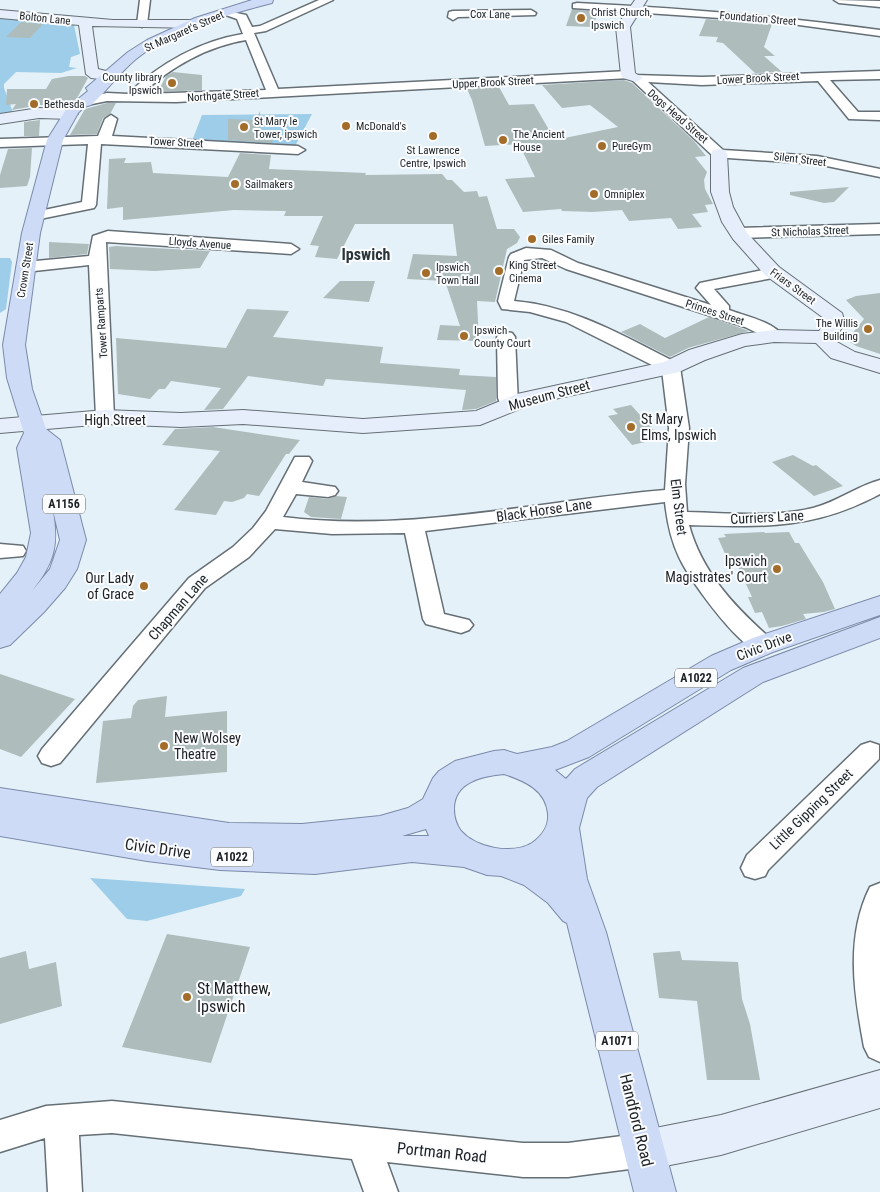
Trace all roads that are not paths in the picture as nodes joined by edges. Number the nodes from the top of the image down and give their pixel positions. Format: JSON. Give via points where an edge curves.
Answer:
{"nodes":[{"id":1,"x":145,"y":0,"type":"edge"},
{"id":2,"x":245,"y":0,"type":"edge"},
{"id":3,"x":267,"y":0,"type":"edge"},
{"id":4,"x":328,"y":0,"type":"edge"},
{"id":5,"x":840,"y":0,"type":"edge"},
{"id":6,"x":492,"y":3,"type":"dead end"},
{"id":7,"x":877,"y":4,"type":"edge"},
{"id":8,"x":577,"y":6,"type":"dead end"},
{"id":9,"x":638,"y":6,"type":"edge"},
{"id":10,"x":227,"y":12,"type":"junction"},
{"id":11,"x":531,"y":13,"type":"dead end"},
{"id":12,"x":0,"y":14,"type":"edge"},
{"id":13,"x":497,"y":14,"type":"junction"},
{"id":14,"x":453,"y":17,"type":"dead end"},
{"id":15,"x":89,"y":22,"type":"junction"},
{"id":16,"x":142,"y":24,"type":"junction"},
{"id":17,"x":197,"y":24,"type":"junction"},
{"id":18,"x":856,"y":29,"type":"junction"},
{"id":19,"x":880,"y":33,"type":"edge"},
{"id":20,"x":248,"y":34,"type":"junction"},
{"id":21,"x":880,"y":75,"type":"edge"},
{"id":22,"x":820,"y":76,"type":"junction"},
{"id":23,"x":109,"y":77,"type":"junction"},
{"id":24,"x":632,"y":77,"type":"junction"},
{"id":25,"x":358,"y":87,"type":"joint"},
{"id":26,"x":274,"y":91,"type":"junction"},
{"id":27,"x":131,"y":98,"type":"junction"},
{"id":28,"x":76,"y":108,"type":"junction"},
{"id":29,"x":880,"y":116,"type":"edge"},
{"id":30,"x":111,"y":118,"type":"dead end"},
{"id":31,"x":0,"y":119,"type":"edge"},
{"id":32,"x":55,"y":140,"type":"junction"},
{"id":33,"x":100,"y":140,"type":"junction"},
{"id":34,"x":0,"y":144,"type":"edge"},
{"id":35,"x":298,"y":150,"type":"dead end"},
{"id":36,"x":720,"y":154,"type":"junction"},
{"id":37,"x":880,"y":173,"type":"edge"},
{"id":38,"x":35,"y":216,"type":"junction"},
{"id":39,"x":880,"y":229,"type":"edge"},
{"id":40,"x":739,"y":233,"type":"junction"},
{"id":41,"x":108,"y":236,"type":"joint"},
{"id":42,"x":291,"y":249,"type":"dead end"},
{"id":43,"x":96,"y":260,"type":"junction"},
{"id":44,"x":25,"y":266,"type":"junction"},
{"id":45,"x":773,"y":273,"type":"junction"},
{"id":46,"x":720,"y":313,"type":"junction"},
{"id":47,"x":774,"y":336,"type":"junction"},
{"id":48,"x":506,"y":337,"type":"dead end"},
{"id":49,"x":826,"y":337,"type":"junction"},
{"id":50,"x":880,"y":366,"type":"edge"},
{"id":51,"x":671,"y":367,"type":"junction"},
{"id":52,"x":509,"y":404,"type":"junction"},
{"id":53,"x":105,"y":417,"type":"junction"},
{"id":54,"x":230,"y":418,"type":"joint"},
{"id":55,"x":0,"y":426,"type":"edge"},
{"id":56,"x":34,"y":428,"type":"junction"},
{"id":57,"x":302,"y":461,"type":"dead end"},
{"id":58,"x":880,"y":486,"type":"edge"},
{"id":59,"x":290,"y":487,"type":"junction"},
{"id":60,"x":328,"y":491,"type":"dead end"},
{"id":61,"x":675,"y":495,"type":"junction"},
{"id":62,"x":678,"y":518,"type":"junction"},
{"id":63,"x":271,"y":522,"type":"junction"},
{"id":64,"x":414,"y":527,"type":"junction"},
{"id":65,"x":18,"y":553,"type":"edge"},
{"id":66,"x":880,"y":605,"type":"edge"},
{"id":67,"x":0,"y":613,"type":"edge"},
{"id":68,"x":461,"y":625,"type":"dead end"},
{"id":69,"x":880,"y":626,"type":"edge"},
{"id":70,"x":0,"y":638,"type":"edge"},
{"id":71,"x":764,"y":644,"type":"junction"},
{"id":72,"x":870,"y":751,"type":"edge"},
{"id":73,"x":51,"y":756,"type":"dead end"},
{"id":74,"x":520,"y":765,"type":"junction"},
{"id":75,"x":0,"y":801,"type":"edge"},
{"id":76,"x":437,"y":806,"type":"junction"},
{"id":77,"x":564,"y":821,"type":"junction"},
{"id":78,"x":0,"y":823,"type":"edge"},
{"id":79,"x":466,"y":854,"type":"junction"},
{"id":80,"x":505,"y":863,"type":"junction"},
{"id":81,"x":755,"y":868,"type":"dead end"},
{"id":82,"x":880,"y":895,"type":"edge"},
{"id":83,"x":588,"y":932,"type":"junction"},
{"id":84,"x":880,"y":1047,"type":"edge"},
{"id":85,"x":880,"y":1089,"type":"edge"},
{"id":86,"x":61,"y":1120,"type":"junction"},
{"id":87,"x":0,"y":1136,"type":"edge"},
{"id":88,"x":364,"y":1144,"type":"junction"},
{"id":89,"x":645,"y":1150,"type":"junction"},
{"id":90,"x":65,"y":1192,"type":"edge"},
{"id":91,"x":381,"y":1192,"type":"edge"},
{"id":92,"x":655,"y":1192,"type":"edge"}],
"edges":[{"from":1,"to":16,"type":"street"},
{"from":2,"to":10,"type":"main road","number":"A1156"},
{"from":3,"to":10,"type":"main road","name":"St Margaret's Street","number":"A1156"},
{"from":4,"to":20,"type":"street"},
{"from":5,"to":7,"type":"street"},
{"from":6,"to":13,"type":"street"},
{"from":7,"to":18,"type":"street"},
{"from":8,"to":9,"type":"street"},
{"from":9,"to":18,"type":"street","name":"Foundation Street"},
{"from":9,"to":24,"type":"street","via":[[624,27],[624,48]]},
{"from":10,"to":17,"type":"main road","name":"St Margaret's Street","number":"A1156"},
{"from":10,"to":20,"type":"street","via":[[241,16]]},
{"from":11,"to":13,"type":"street","name":"Cox Lane"},
{"from":12,"to":15,"type":"street","name":"Bolton Lane"},
{"from":13,"to":14,"type":"street","name":"Cox Lane","via":[[453,14]]},
{"from":15,"to":16,"type":"street","name":"Bolton Lane"},
{"from":15,"to":23,"type":"street","via":[[84,33],[91,71]]},
{"from":16,"to":17,"type":"street","name":"Bolton Lane"},
{"from":17,"to":23,"type":"main road","name":"St Margaret's Street","number":"A1156","via":[[135,53]]},
{"from":18,"to":19,"type":"street","name":"Foundation Street"},
{"from":20,"to":26,"type":"street"},
{"from":20,"to":27,"type":"street","via":[[178,61]]},
{"from":21,"to":22,"type":"street","name":"Lower Brook Street"},
{"from":22,"to":24,"type":"street","name":"Lower Brook Street","via":[[702,81]]},
{"from":22,"to":29,"type":"street","via":[[854,116]]},
{"from":23,"to":28,"type":"main road","number":"A1156","via":[[102,79],[78,102]]},
{"from":24,"to":25,"type":"street","name":"Upper Brook Street"},
{"from":24,"to":36,"type":"street","name":"Dogs Head Street","via":[[703,134]]},
{"from":25,"to":26,"type":"street","name":"Northgate Street"},
{"from":26,"to":27,"type":"street","name":"Northgate Street"},
{"from":27,"to":28,"type":"street","name":"Northgate Street","via":[[107,97]]},
{"from":28,"to":31,"type":"street"},
{"from":28,"to":32,"type":"main road","name":"Crown Street","number":"A1156"},
{"from":30,"to":33,"type":"street"},
{"from":32,"to":33,"type":"street","name":"Tower Street"},
{"from":32,"to":34,"type":"street","name":"Tower Street"},
{"from":32,"to":38,"type":"main road","name":"Crown Street","number":"A1156"},
{"from":33,"to":35,"type":"street","name":"Tower Street","via":[[175,141]]},
{"from":33,"to":38,"type":"street","via":[[89,205]]},
{"from":36,"to":37,"type":"street","name":"Silent Street","via":[[816,160]]},
{"from":36,"to":40,"type":"street","name":"Friars Street","via":[[720,192]]},
{"from":38,"to":44,"type":"main road","name":"Crown Street","number":"A1156"},
{"from":39,"to":40,"type":"street","name":"St Nicholas Street"},
{"from":40,"to":45,"type":"street","name":"Friars Street"},
{"from":41,"to":42,"type":"street","name":"Lloyds Avenue"},
{"from":41,"to":43,"type":"street","name":"Tower Ramparts","via":[[98,239]]},
{"from":43,"to":44,"type":"street"},
{"from":43,"to":53,"type":"street","name":"Tower Ramparts"},
{"from":44,"to":56,"type":"main road","name":"Crown Street","number":"A1156","via":[[14,362]]},
{"from":45,"to":46,"type":"street","via":[[706,286],[706,292],[721,306]]},
{"from":45,"to":49,"type":"street","name":"Friars Street","via":[[834,317],[836,323]]},
{"from":46,"to":47,"type":"street","name":"Princes Street","via":[[751,323]]},
{"from":46,"to":51,"type":"street","name":"Princes Street","via":[[566,264],[545,253],[526,253],[517,257],[506,301],[508,305],[547,309],[574,318]]},
{"from":47,"to":49,"type":"street","name":"Princes Street"},
{"from":47,"to":51,"type":"street","name":"Museum Street","via":[[730,342]]},
{"from":48,"to":52,"type":"street"},
{"from":49,"to":50,"type":"street","via":[[827,345],[834,350]]},
{"from":51,"to":52,"type":"street","name":"Museum Street"},
{"from":51,"to":61,"type":"street","name":"Elm Street","via":[[679,428]]},
{"from":52,"to":54,"type":"street","name":"Museum Street","via":[[480,418],[363,426]]},
{"from":53,"to":54,"type":"street","name":"High Street"},
{"from":53,"to":56,"type":"street","name":"High Street"},
{"from":55,"to":56,"type":"street","name":"High Street"},
{"from":56,"to":65,"type":"main road","number":"A1156","via":[[29,448],[44,531]]},
{"from":56,"to":70,"type":"main road","name":"Crown Street","number":"A1156","via":[[48,440],[73,540],[58,579]]},
{"from":57,"to":59,"type":"street","name":"Chapman Lane"},
{"from":58,"to":62,"type":"street","name":"Curriers Lane","via":[[836,508],[799,517],[750,520]]},
{"from":59,"to":60,"type":"street"},
{"from":59,"to":63,"type":"street","name":"Chapman Lane"},
{"from":61,"to":62,"type":"street","name":"Elm Street"},
{"from":61,"to":64,"type":"street","name":"Black Horse Lane","via":[[625,498]]},
{"from":62,"to":71,"type":"street","name":"Elm Street","via":[[684,545],[695,570],[717,599]]},
{"from":63,"to":64,"type":"street","name":"Black Horse Lane","via":[[321,528]]},
{"from":63,"to":73,"type":"street","name":"Chapman Lane","via":[[240,553],[206,573]]},
{"from":64,"to":68,"type":"street","via":[[434,619]]},
{"from":65,"to":67,"type":"main road","number":"A1156","via":[[29,577]]},
{"from":66,"to":71,"type":"main road","name":"Civic Drive","number":"A1022"},
{"from":69,"to":77,"type":"main road","name":"Civic Drive","number":"A1022","via":[[768,669],[711,699],[586,778],[573,792]]},
{"from":71,"to":74,"type":"main road","name":"Civic Drive","number":"A1022","via":[[720,663],[578,749],[557,758]]},
{"from":72,"to":81,"type":"street","name":"Little Gipping Street"},
{"from":74,"to":76,"type":"main road","via":[[496,762],[473,766],[448,782]]},
{"from":74,"to":77,"type":"main road","via":[[538,772],[552,783],[562,796]]},
{"from":75,"to":76,"type":"main road","name":"Civic Drive","number":"A1022","via":[[229,836],[266,837],[302,837],[380,829],[418,818]]},
{"from":76,"to":79,"type":"main road","via":[[443,832]]},
{"from":77,"to":80,"type":"main road","via":[[555,842],[542,853]]},
{"from":77,"to":83,"type":"main road","name":"Handford Road","number":"A1071","via":[[570,879]]},
{"from":78,"to":79,"type":"main road","name":"Civic Drive","number":"A1022","via":[[220,856],[315,860],[412,848]]},
{"from":79,"to":80,"type":"main road","via":[[485,861]]},
{"from":80,"to":83,"type":"main road","name":"Handford Road","number":"A1071","via":[[534,873],[555,885]]},
{"from":82,"to":84,"type":"street","via":[[870,930],[868,957]]},
{"from":83,"to":89,"type":"main road","name":"Handford Road","number":"A1071"},
{"from":85,"to":89,"type":"street","name":"Portman Road","via":[[720,1135]]},
{"from":86,"to":87,"type":"street","name":"Portman Road"},
{"from":86,"to":88,"type":"street","name":"Portman Road","via":[[112,1117]]},
{"from":86,"to":90,"type":"street"},
{"from":88,"to":89,"type":"street","name":"Portman Road","via":[[523,1160],[568,1160]]},
{"from":88,"to":91,"type":"street"},
{"from":89,"to":92,"type":"main road","name":"Handford Road","number":"A1071"}]}
